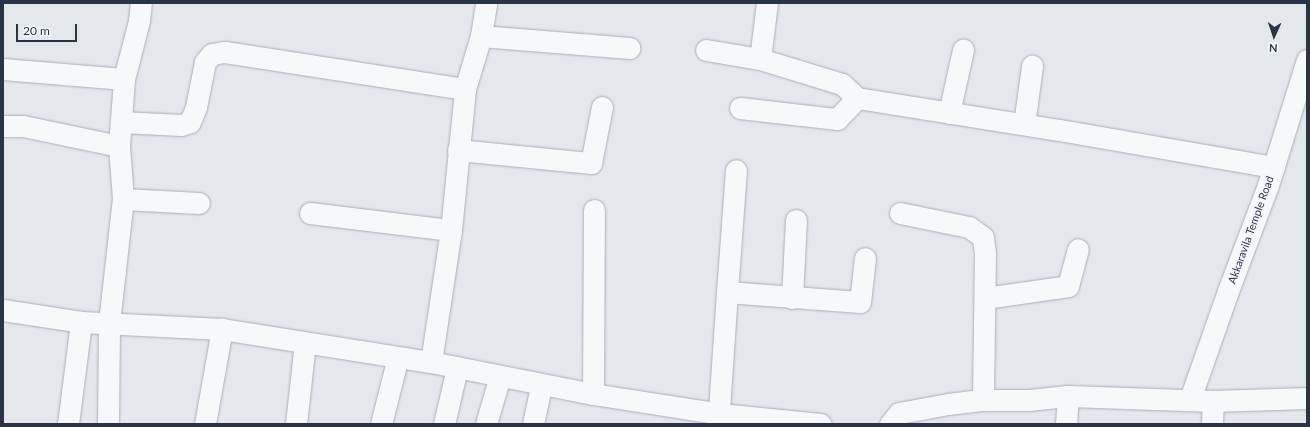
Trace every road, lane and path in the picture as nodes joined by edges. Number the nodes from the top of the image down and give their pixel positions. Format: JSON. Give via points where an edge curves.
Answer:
{"nodes":[{"id":1,"x":141,"y":3,"type":"edge"},
{"id":2,"x":486,"y":3,"type":"edge"},
{"id":3,"x":767,"y":3,"type":"edge"},
{"id":4,"x":481,"y":36,"type":"junction"},
{"id":5,"x":630,"y":48,"type":"dead end"},
{"id":6,"x":706,"y":50,"type":"dead end"},
{"id":7,"x":962,"y":50,"type":"dead end"},
{"id":8,"x":760,"y":59,"type":"junction"},
{"id":9,"x":1307,"y":60,"type":"edge"},
{"id":10,"x":1032,"y":66,"type":"dead end"},
{"id":11,"x":3,"y":69,"type":"edge"},
{"id":12,"x":124,"y":79,"type":"junction"},
{"id":13,"x":465,"y":89,"type":"junction"},
{"id":14,"x":857,"y":98,"type":"junction"},
{"id":15,"x":602,"y":106,"type":"dead end"},
{"id":16,"x":740,"y":108,"type":"dead end"},
{"id":17,"x":949,"y":112,"type":"junction"},
{"id":18,"x":121,"y":122,"type":"junction"},
{"id":19,"x":1024,"y":124,"type":"junction"},
{"id":20,"x":3,"y":126,"type":"edge"},
{"id":21,"x":119,"y":146,"type":"junction"},
{"id":22,"x":458,"y":150,"type":"junction"},
{"id":23,"x":1274,"y":167,"type":"junction"},
{"id":24,"x":736,"y":170,"type":"dead end"},
{"id":25,"x":123,"y":199,"type":"junction"},
{"id":26,"x":199,"y":203,"type":"dead end"},
{"id":27,"x":594,"y":210,"type":"dead end"},
{"id":28,"x":310,"y":213,"type":"dead end"},
{"id":29,"x":900,"y":213,"type":"dead end"},
{"id":30,"x":796,"y":220,"type":"dead end"},
{"id":31,"x":452,"y":230,"type":"junction"},
{"id":32,"x":1078,"y":249,"type":"dead end"},
{"id":33,"x":865,"y":258,"type":"dead end"},
{"id":34,"x":727,"y":292,"type":"junction"},
{"id":35,"x":792,"y":298,"type":"junction"},
{"id":36,"x":985,"y":298,"type":"junction"},
{"id":37,"x":3,"y":310,"type":"edge"},
{"id":38,"x":81,"y":322,"type":"junction"},
{"id":39,"x":109,"y":323,"type":"junction"},
{"id":40,"x":222,"y":329,"type":"junction"},
{"id":41,"x":304,"y":342,"type":"junction"},
{"id":42,"x":398,"y":357,"type":"junction"},
{"id":43,"x":431,"y":362,"type":"junction"},
{"id":44,"x":457,"y":368,"type":"junction"},
{"id":45,"x":500,"y":376,"type":"junction"},
{"id":46,"x":541,"y":385,"type":"junction"},
{"id":47,"x":593,"y":394,"type":"junction"},
{"id":48,"x":1068,"y":396,"type":"junction"},
{"id":49,"x":1307,"y":398,"type":"edge"},
{"id":50,"x":1190,"y":399,"type":"junction"},
{"id":51,"x":983,"y":400,"type":"junction"},
{"id":52,"x":1213,"y":401,"type":"junction"},
{"id":53,"x":719,"y":419,"type":"edge"},
{"id":54,"x":68,"y":424,"type":"edge"},
{"id":55,"x":108,"y":424,"type":"edge"},
{"id":56,"x":205,"y":424,"type":"edge"},
{"id":57,"x":296,"y":424,"type":"edge"},
{"id":58,"x":381,"y":424,"type":"edge"},
{"id":59,"x":444,"y":424,"type":"edge"},
{"id":60,"x":486,"y":424,"type":"edge"},
{"id":61,"x":533,"y":424,"type":"edge"},
{"id":62,"x":821,"y":424,"type":"edge"},
{"id":63,"x":890,"y":424,"type":"edge"},
{"id":64,"x":1066,"y":424,"type":"edge"},
{"id":65,"x":1212,"y":424,"type":"edge"}],
"edges":[{"from":1,"to":12,"type":"street"},
{"from":2,"to":4,"type":"street"},
{"from":3,"to":8,"type":"street"},
{"from":4,"to":5,"type":"street"},
{"from":4,"to":13,"type":"street"},
{"from":6,"to":8,"type":"street"},
{"from":7,"to":17,"type":"street"},
{"from":8,"to":14,"type":"street","via":[[842,84]]},
{"from":9,"to":23,"type":"street","name":"Akkaravila Temple Road"},
{"from":10,"to":19,"type":"street"},
{"from":11,"to":12,"type":"street"},
{"from":12,"to":18,"type":"street"},
{"from":13,"to":18,"type":"street","via":[[225,52],[212,54],[205,62],[196,107],[190,122],[181,125]]},
{"from":13,"to":22,"type":"street"},
{"from":14,"to":16,"type":"street","via":[[837,119]]},
{"from":14,"to":17,"type":"street"},
{"from":15,"to":22,"type":"street","via":[[591,163]]},
{"from":17,"to":19,"type":"street"},
{"from":18,"to":21,"type":"street"},
{"from":19,"to":23,"type":"street"},
{"from":20,"to":21,"type":"street","via":[[23,126]]},
{"from":21,"to":25,"type":"street"},
{"from":22,"to":31,"type":"street"},
{"from":23,"to":50,"type":"street","name":"Akkaravila Temple Road"},
{"from":24,"to":34,"type":"street"},
{"from":25,"to":26,"type":"street"},
{"from":25,"to":39,"type":"street"},
{"from":27,"to":47,"type":"street"},
{"from":28,"to":31,"type":"street"},
{"from":29,"to":36,"type":"street","via":[[969,227],[983,237],[986,253]]},
{"from":30,"to":35,"type":"street"},
{"from":31,"to":43,"type":"street"},
{"from":32,"to":36,"type":"street","via":[[1068,286]]},
{"from":33,"to":35,"type":"street","via":[[860,302]]},
{"from":34,"to":35,"type":"street"},
{"from":34,"to":53,"type":"street"},
{"from":36,"to":51,"type":"street"},
{"from":37,"to":38,"type":"street"},
{"from":38,"to":39,"type":"street"},
{"from":38,"to":54,"type":"street"},
{"from":39,"to":40,"type":"street"},
{"from":39,"to":55,"type":"street"},
{"from":40,"to":41,"type":"street"},
{"from":40,"to":56,"type":"street"},
{"from":41,"to":42,"type":"street"},
{"from":41,"to":57,"type":"street"},
{"from":42,"to":43,"type":"street"},
{"from":42,"to":58,"type":"street"},
{"from":43,"to":44,"type":"street"},
{"from":44,"to":45,"type":"street"},
{"from":44,"to":59,"type":"street"},
{"from":45,"to":46,"type":"street"},
{"from":45,"to":60,"type":"street"},
{"from":46,"to":47,"type":"street"},
{"from":46,"to":61,"type":"street"},
{"from":47,"to":53,"type":"street"},
{"from":48,"to":50,"type":"street"},
{"from":48,"to":51,"type":"street","via":[[1030,400]]},
{"from":48,"to":64,"type":"street"},
{"from":49,"to":52,"type":"street"},
{"from":50,"to":52,"type":"street"},
{"from":51,"to":63,"type":"street","via":[[899,413]]},
{"from":52,"to":65,"type":"street"},
{"from":53,"to":62,"type":"street","via":[[799,420]]}]}
